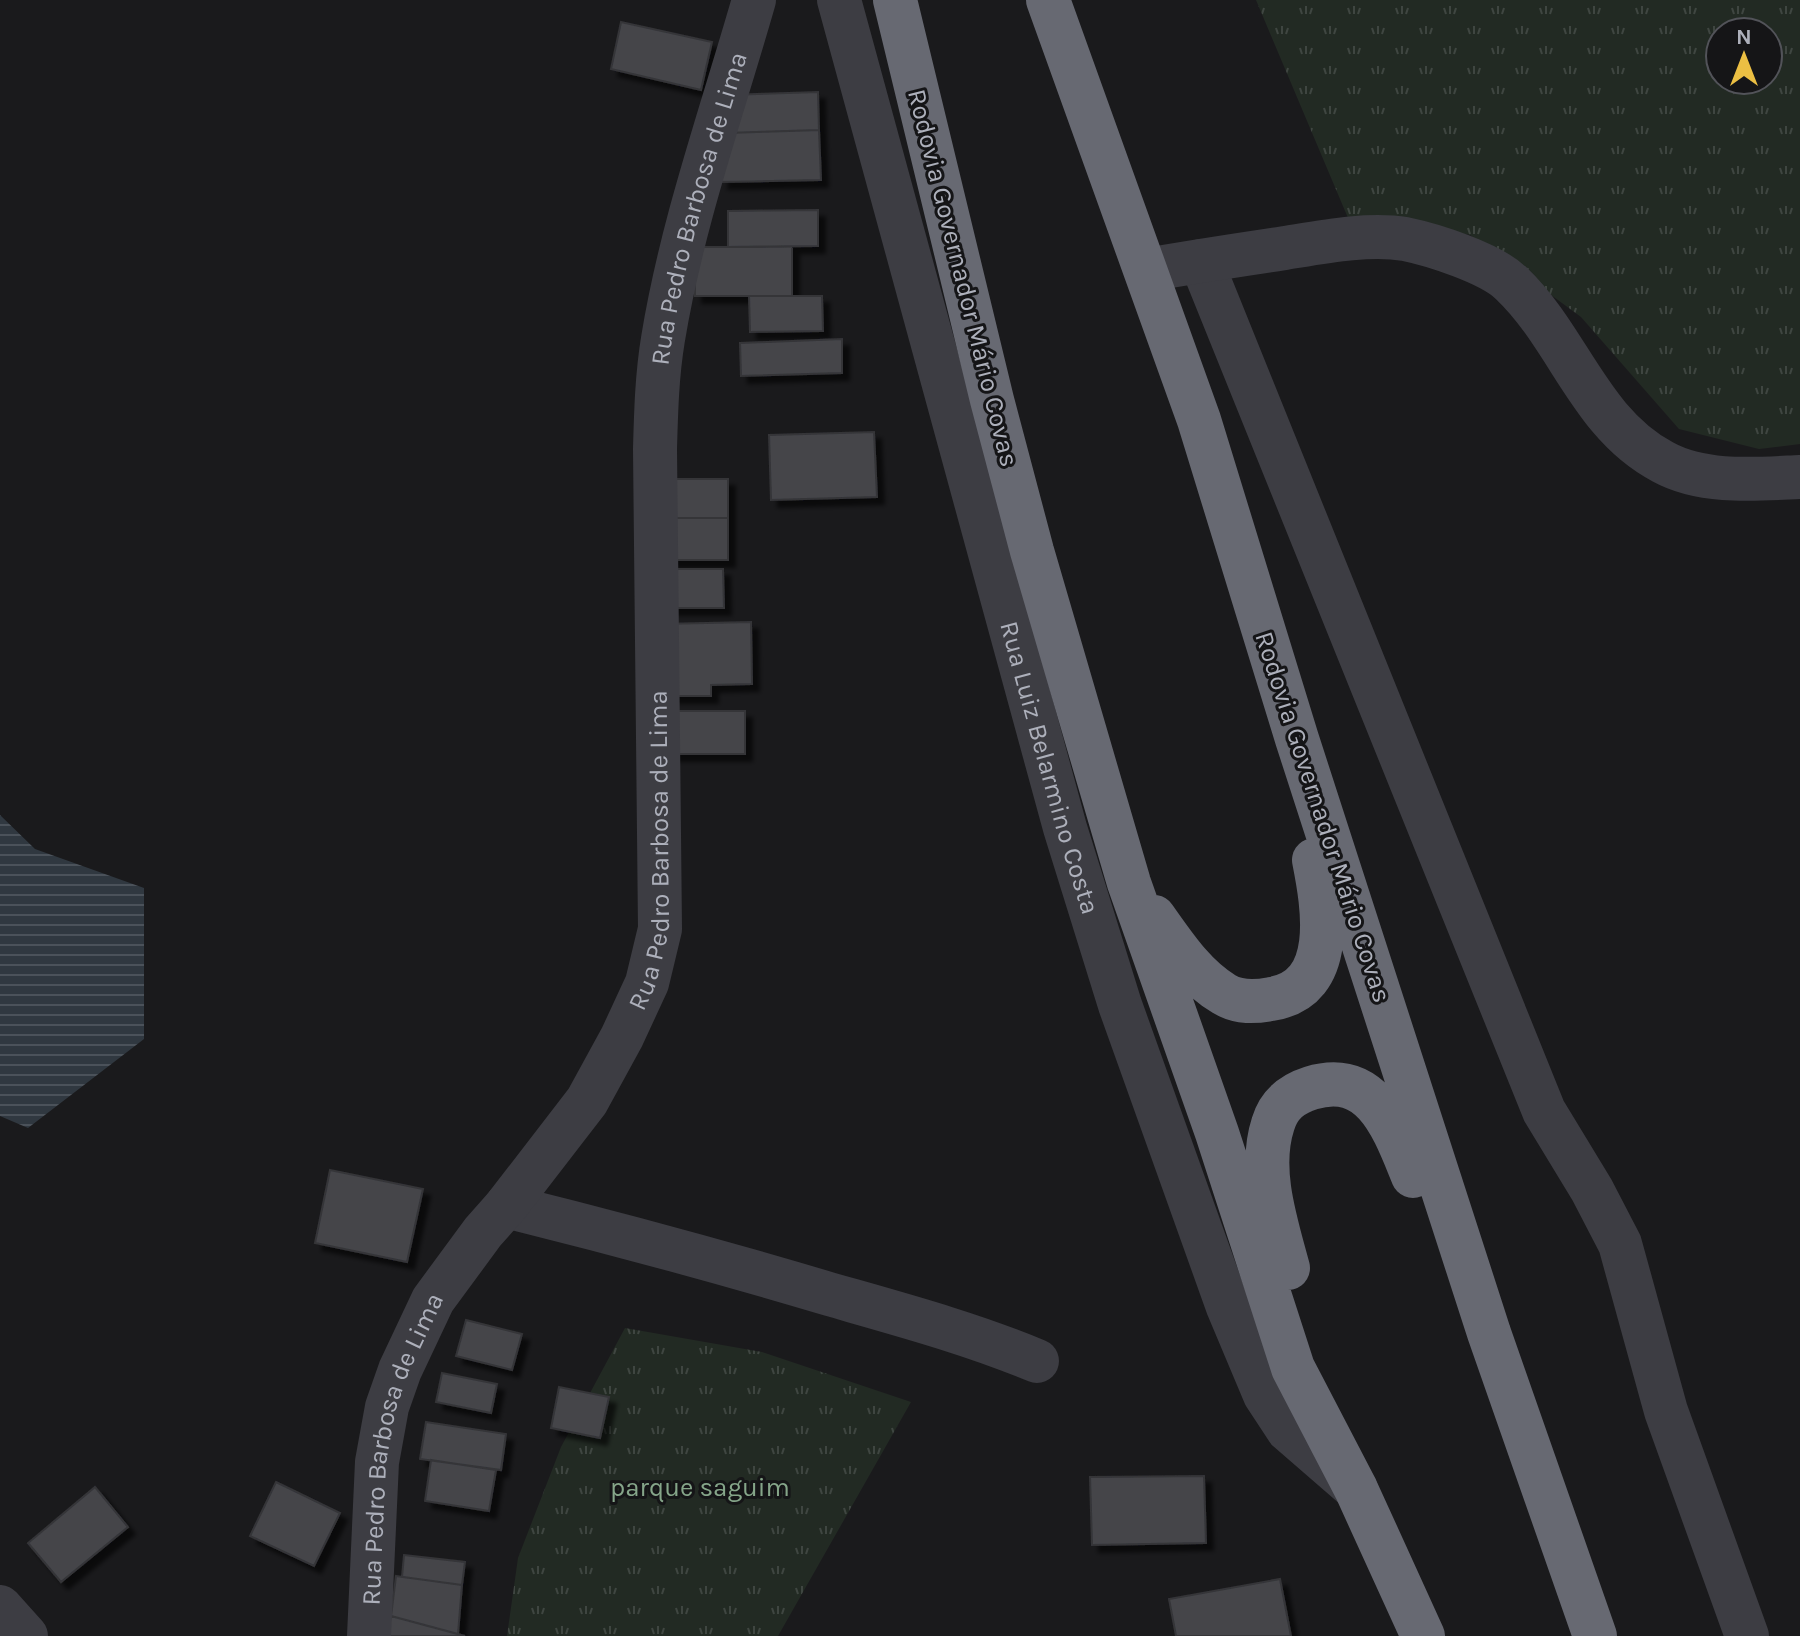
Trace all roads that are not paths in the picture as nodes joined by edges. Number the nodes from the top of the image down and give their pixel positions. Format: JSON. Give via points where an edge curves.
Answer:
{"nodes":[{"id":1,"x":754,"y":0,"type":"edge"},
{"id":2,"x":839,"y":0,"type":"edge"},
{"id":3,"x":895,"y":0,"type":"edge"},
{"id":4,"x":1048,"y":0,"type":"edge"},
{"id":5,"x":1201,"y":261,"type":"junction"},
{"id":6,"x":1146,"y":270,"type":"junction"},
{"id":7,"x":1800,"y":477,"type":"edge"},
{"id":8,"x":1297,"y":739,"type":"junction"},
{"id":9,"x":1129,"y":883,"type":"junction"},
{"id":10,"x":506,"y":1206,"type":"junction"},
{"id":11,"x":1489,"y":1333,"type":"junction"},
{"id":12,"x":1037,"y":1361,"type":"dead end"},
{"id":13,"x":1293,"y":1368,"type":"junction"},
{"id":14,"x":1356,"y":1489,"type":"junction"},
{"id":15,"x":0,"y":1607,"type":"edge"},
{"id":16,"x":26,"y":1636,"type":"edge"},
{"id":17,"x":369,"y":1636,"type":"edge"},
{"id":18,"x":1423,"y":1636,"type":"edge"},
{"id":19,"x":1595,"y":1636,"type":"edge"},
{"id":20,"x":1747,"y":1636,"type":"edge"}],
"edges":[{"from":1,"to":10,"type":"street","name":"Rua Pedro Barbosa de Lima","via":[[686,234],[657,389],[660,929],[647,983],[587,1101]]},
{"from":2,"to":14,"type":"street","name":"Rua Luiz Belarmino Costa","via":[[1065,828],[1120,1005],[1228,1307],[1265,1395],[1288,1430]]},
{"from":3,"to":9,"type":"highway","name":"Rodovia Governador Mário Covas","via":[[996,416]]},
{"from":4,"to":6,"type":"highway","name":"Rodovia Governador Mário Covas"},
{"from":5,"to":6,"type":"street"},
{"from":5,"to":7,"type":"street","via":[[1343,239],[1404,239],[1462,256],[1509,281],[1547,324],[1599,407],[1636,445],[1665,463],[1703,475]]},
{"from":5,"to":20,"type":"street","via":[[1544,1111],[1620,1244],[1666,1411]]},
{"from":6,"to":8,"type":"highway","name":"Rodovia Governador Mário Covas","via":[[1199,420]]},
{"from":8,"to":9,"type":"highway","via":[[1323,916],[1317,965],[1301,985],[1281,998],[1262,1001],[1227,996],[1184,958]]},
{"from":8,"to":11,"type":"highway","name":"Rodovia Governador Mário Covas"},
{"from":9,"to":13,"type":"highway","name":"Rodovia Governador Mário Covas"},
{"from":10,"to":12,"type":"street","via":[[870,1305]]},
{"from":10,"to":17,"type":"street","name":"Rua Pedro Barbosa de Lima","via":[[433,1300],[387,1407],[377,1462]]},
{"from":11,"to":13,"type":"highway","via":[[1435,1231],[1383,1111],[1351,1087],[1326,1083],[1298,1092],[1280,1106],[1267,1153],[1278,1230],[1299,1310],[1302,1344]]},
{"from":11,"to":19,"type":"highway","name":"Rodovia Governador Mário Covas"},
{"from":13,"to":14,"type":"highway","name":"Rodovia Governador Mário Covas"},
{"from":14,"to":18,"type":"highway","name":"Rodovia Governador Mário Covas"},
{"from":15,"to":16,"type":"street"}]}
